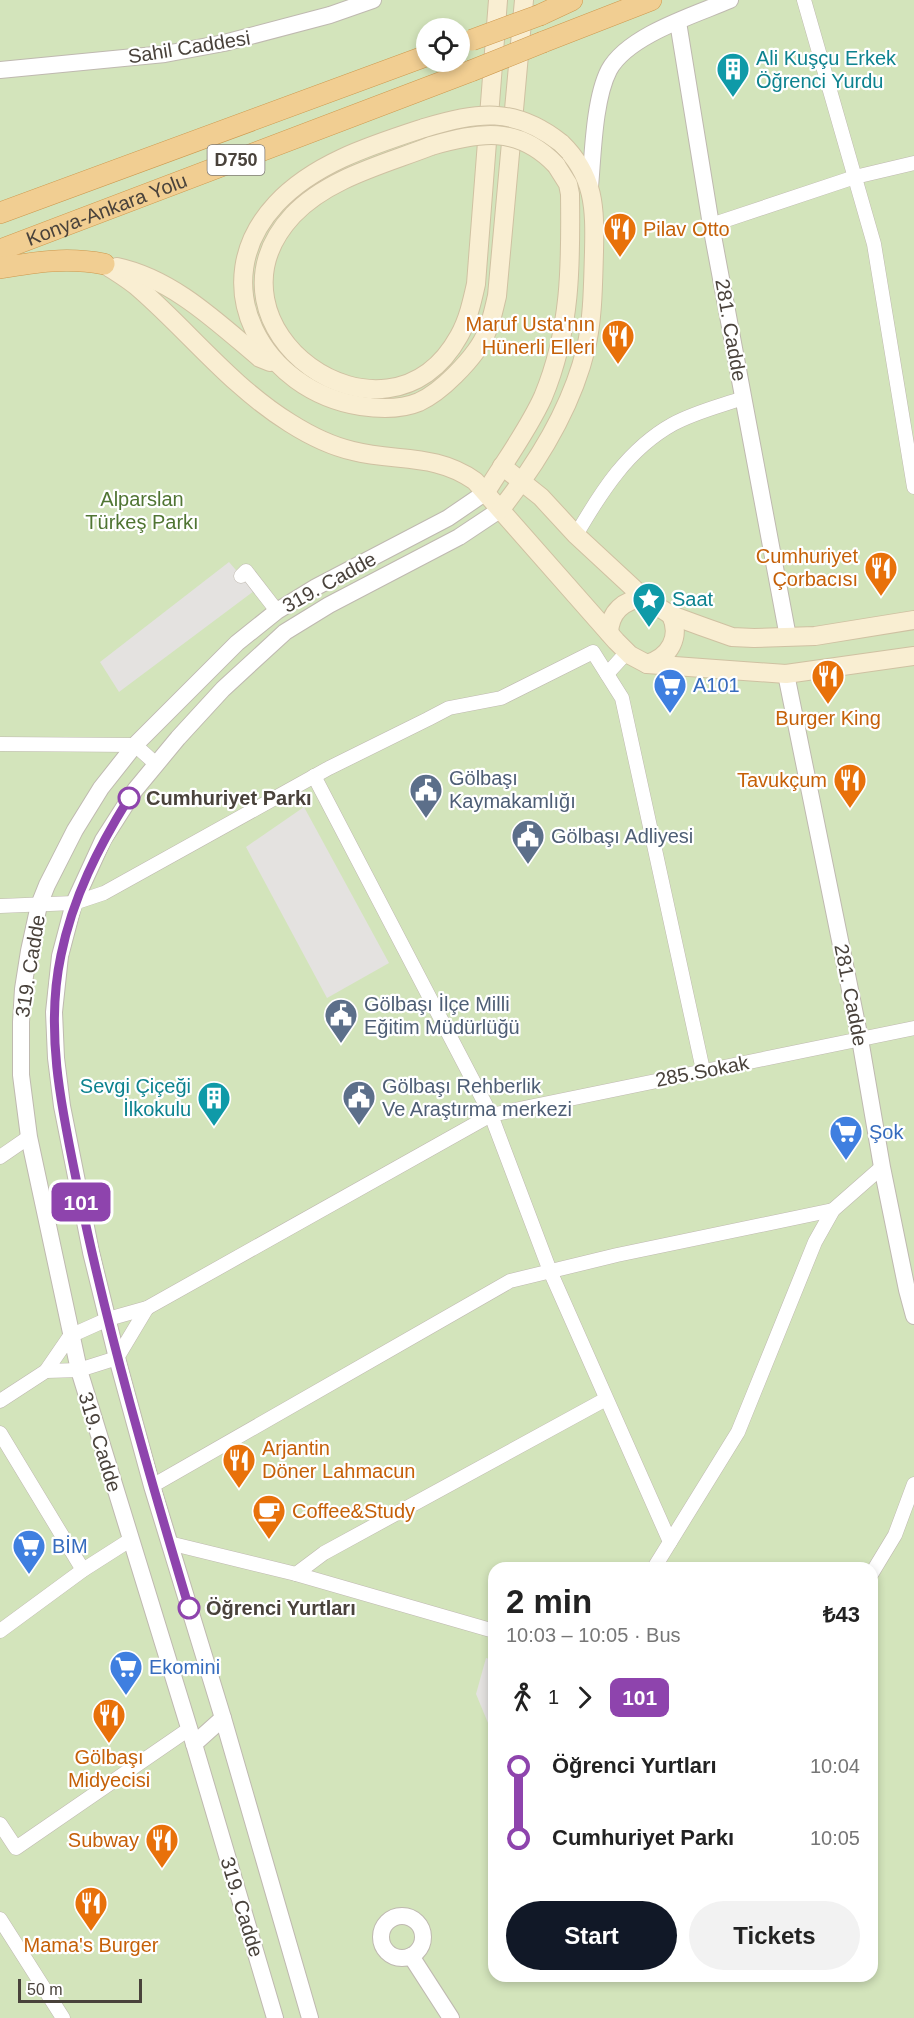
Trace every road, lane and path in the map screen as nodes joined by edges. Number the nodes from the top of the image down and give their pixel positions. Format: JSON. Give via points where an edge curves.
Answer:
{"nodes":[{"id":1,"x":373,"y":0,"type":"edge"},
{"id":2,"x":498,"y":0,"type":"edge"},
{"id":3,"x":524,"y":0,"type":"edge"},
{"id":4,"x":572,"y":0,"type":"edge"},
{"id":5,"x":651,"y":0,"type":"edge"},
{"id":6,"x":730,"y":0,"type":"edge"},
{"id":7,"x":804,"y":0,"type":"edge"},
{"id":8,"x":544,"y":9,"type":"edge"},
{"id":9,"x":678,"y":22,"type":"junction"},
{"id":10,"x":470,"y":40,"type":"edge"},
{"id":11,"x":416,"y":60,"type":"edge"},
{"id":12,"x":0,"y":70,"type":"edge"},
{"id":13,"x":914,"y":163,"type":"edge"},
{"id":14,"x":855,"y":177,"type":"junction"},
{"id":15,"x":590,"y":187,"type":"junction"},
{"id":16,"x":0,"y":200,"type":"edge"},
{"id":17,"x":22,"y":205,"type":"junction"},
{"id":18,"x":0,"y":213,"type":"edge"},
{"id":19,"x":711,"y":225,"type":"junction"},
{"id":20,"x":0,"y":250,"type":"edge"},
{"id":21,"x":104,"y":264,"type":"junction"},
{"id":22,"x":0,"y":268,"type":"edge"},
{"id":23,"x":279,"y":366,"type":"junction"},
{"id":24,"x":743,"y":398,"type":"junction"},
{"id":25,"x":502,"y":466,"type":"junction"},
{"id":26,"x":523,"y":481,"type":"junction"},
{"id":27,"x":914,"y":487,"type":"edge"},
{"id":28,"x":486,"y":492,"type":"junction"},
{"id":29,"x":501,"y":509,"type":"junction"},
{"id":30,"x":576,"y":535,"type":"junction"},
{"id":31,"x":241,"y":576,"type":"dead end"},
{"id":32,"x":644,"y":598,"type":"junction"},
{"id":33,"x":277,"y":611,"type":"junction"},
{"id":34,"x":671,"y":615,"type":"junction"},
{"id":35,"x":914,"y":620,"type":"edge"},
{"id":36,"x":609,"y":633,"type":"junction"},
{"id":37,"x":788,"y":637,"type":"junction"},
{"id":38,"x":627,"y":652,"type":"junction"},
{"id":39,"x":914,"y":656,"type":"edge"},
{"id":40,"x":647,"y":664,"type":"junction"},
{"id":41,"x":607,"y":674,"type":"junction"},
{"id":42,"x":786,"y":674,"type":"junction"},
{"id":43,"x":0,"y":744,"type":"edge"},
{"id":44,"x":135,"y":745,"type":"junction"},
{"id":45,"x":156,"y":764,"type":"junction"},
{"id":46,"x":314,"y":776,"type":"junction"},
{"id":47,"x":74,"y":903,"type":"junction"},
{"id":48,"x":39,"y":905,"type":"junction"},
{"id":49,"x":0,"y":906,"type":"edge"},
{"id":50,"x":914,"y":1028,"type":"edge"},
{"id":51,"x":860,"y":1039,"type":"junction"},
{"id":52,"x":703,"y":1070,"type":"junction"},
{"id":53,"x":491,"y":1115,"type":"junction"},
{"id":54,"x":29,"y":1137,"type":"junction"},
{"id":55,"x":0,"y":1157,"type":"edge"},
{"id":56,"x":882,"y":1167,"type":"junction"},
{"id":57,"x":833,"y":1210,"type":"junction"},
{"id":58,"x":550,"y":1271,"type":"junction"},
{"id":59,"x":147,"y":1308,"type":"junction"},
{"id":60,"x":914,"y":1316,"type":"edge"},
{"id":61,"x":108,"y":1319,"type":"junction"},
{"id":62,"x":70,"y":1336,"type":"junction"},
{"id":63,"x":117,"y":1358,"type":"junction"},
{"id":64,"x":79,"y":1370,"type":"junction"},
{"id":65,"x":46,"y":1371,"type":"junction"},
{"id":66,"x":606,"y":1399,"type":"junction"},
{"id":67,"x":0,"y":1401,"type":"edge"},
{"id":68,"x":0,"y":1433,"type":"edge"},
{"id":69,"x":914,"y":1484,"type":"edge"},
{"id":70,"x":152,"y":1486,"type":"junction"},
{"id":71,"x":130,"y":1540,"type":"junction"},
{"id":72,"x":670,"y":1542,"type":"junction"},
{"id":73,"x":170,"y":1543,"type":"junction"},
{"id":74,"x":658,"y":1562,"type":"edge"},
{"id":75,"x":878,"y":1563,"type":"edge"},
{"id":76,"x":83,"y":1570,"type":"junction"},
{"id":77,"x":296,"y":1574,"type":"junction"},
{"id":78,"x":488,"y":1629,"type":"edge"},
{"id":79,"x":0,"y":1631,"type":"edge"},
{"id":80,"x":223,"y":1718,"type":"junction"},
{"id":81,"x":192,"y":1736,"type":"junction"},
{"id":82,"x":0,"y":1824,"type":"edge"},
{"id":83,"x":0,"y":1919,"type":"edge"},
{"id":84,"x":411,"y":1956,"type":"dead end"},
{"id":85,"x":63,"y":2018,"type":"edge"},
{"id":86,"x":275,"y":2018,"type":"edge"},
{"id":87,"x":310,"y":2018,"type":"edge"},
{"id":88,"x":451,"y":2018,"type":"edge"}],
"edges":[{"from":1,"to":12,"type":"street","name":"Sahil Caddesi","via":[[224,44],[165,54]]},
{"from":2,"to":25,"type":"main road","name":"319. Cadde","bridge":true,"via":[[477,273],[466,320],[450,350],[415,381],[385,389],[336,382],[310,368],[291,351],[270,316],[263,290],[272,243],[295,214],[324,191],[431,146],[475,135],[508,135],[533,146],[556,165],[568,184],[568,297],[564,332],[542,399]]},
{"from":3,"to":23,"type":"main road","name":"319. Cadde","via":[[497,296],[487,333],[474,354],[433,394],[420,402],[389,409],[332,400],[313,392]]},
{"from":4,"to":8,"type":"highway"},
{"from":5,"to":20,"type":"highway","name":"Konya-Ankara Yolu","number":"D750","bridge":true},
{"from":6,"to":9,"type":"street","name":"319. Cadde"},
{"from":7,"to":14,"type":"street"},
{"from":8,"to":10,"type":"highway","bridge":true},
{"from":9,"to":15,"type":"street","name":"319. Cadde","via":[[649,34],[626,51],[610,70],[600,100]]},
{"from":9,"to":19,"type":"street","name":"281. Cadde"},
{"from":11,"to":17,"type":"highway","number":"D750"},
{"from":13,"to":14,"type":"street"},
{"from":14,"to":19,"type":"street"},
{"from":14,"to":27,"type":"street","via":[[874,244]]},
{"from":15,"to":23,"type":"main road","name":"319. Cadde","bridge":true,"via":[[581,165],[561,143],[534,125],[501,114],[470,116],[424,128],[357,152],[309,177],[277,203],[254,234],[242,273],[247,315],[266,352]]},
{"from":15,"to":26,"type":"main road","name":"319. Cadde","via":[[595,225],[586,347],[560,419]]},
{"from":16,"to":17,"type":"street"},
{"from":17,"to":18,"type":"highway","number":"D750"},
{"from":19,"to":24,"type":"street","name":"281. Cadde"},
{"from":21,"to":22,"type":"highway","via":[[80,259],[45,260]]},
{"from":21,"to":23,"type":"main road","via":[[170,287],[260,358]]},
{"from":21,"to":28,"type":"main road","via":[[139,289],[250,394],[291,423],[353,451],[419,459],[452,468]]},
{"from":24,"to":30,"type":"street","via":[[673,424],[634,452]]},
{"from":24,"to":37,"type":"street","name":"281. Cadde"},
{"from":25,"to":26,"type":"main road"},
{"from":25,"to":28,"type":"main road","name":"319. Cadde"},
{"from":26,"to":29,"type":"main road","name":"319. Cadde"},
{"from":26,"to":30,"type":"main road"},
{"from":28,"to":29,"type":"main road"},
{"from":28,"to":33,"type":"street","name":"319. Cadde","via":[[448,518]]},
{"from":29,"to":36,"type":"main road"},
{"from":29,"to":45,"type":"street","name":"319. Cadde","via":[[459,537],[285,632],[223,689]]},
{"from":30,"to":32,"type":"main road"},
{"from":31,"to":33,"type":"street","via":[[246,571]]},
{"from":32,"to":34,"type":"main road"},
{"from":32,"to":36,"type":"main road","via":[[622,604],[611,619]]},
{"from":33,"to":44,"type":"street","name":"319. Cadde","via":[[237,643]]},
{"from":34,"to":37,"type":"main road","via":[[732,637]]},
{"from":34,"to":40,"type":"main road","via":[[675,630],[670,649]]},
{"from":35,"to":37,"type":"main road"},
{"from":36,"to":38,"type":"main road"},
{"from":38,"to":40,"type":"main road"},
{"from":38,"to":41,"type":"street"},
{"from":39,"to":42,"type":"main road"},
{"from":40,"to":42,"type":"main road"},
{"from":41,"to":46,"type":"street","via":[[593,652],[501,698],[450,708]]},
{"from":41,"to":52,"type":"street","via":[[622,698]]},
{"from":42,"to":51,"type":"street","name":"281. Cadde"},
{"from":43,"to":44,"type":"street"},
{"from":44,"to":45,"type":"street"},
{"from":44,"to":48,"type":"street","name":"319. Cadde","via":[[75,830]]},
{"from":45,"to":47,"type":"street","name":"319. Cadde","via":[[103,840]]},
{"from":46,"to":47,"type":"street","via":[[119,886]]},
{"from":46,"to":53,"type":"street"},
{"from":47,"to":48,"type":"street"},
{"from":47,"to":61,"type":"street","name":"319. Cadde","via":[[59,968],[54,1012],[56,1058],[72,1160]]},
{"from":48,"to":49,"type":"street"},
{"from":48,"to":54,"type":"street","name":"319. Cadde","via":[[21,1022],[21,1075]]},
{"from":50,"to":51,"type":"street","name":"285.Sokak"},
{"from":51,"to":52,"type":"street","name":"285.Sokak"},
{"from":51,"to":56,"type":"street","name":"281. Cadde"},
{"from":52,"to":53,"type":"street","name":"285.Sokak"},
{"from":53,"to":58,"type":"street"},
{"from":53,"to":59,"type":"street","name":"285.Sokak"},
{"from":54,"to":55,"type":"street"},
{"from":54,"to":62,"type":"street","name":"319. Cadde"},
{"from":56,"to":57,"type":"street"},
{"from":56,"to":60,"type":"street","name":"281. Cadde"},
{"from":57,"to":58,"type":"street"},
{"from":57,"to":72,"type":"street","via":[[814,1242],[738,1431]]},
{"from":58,"to":66,"type":"street"},
{"from":58,"to":70,"type":"street","via":[[510,1281]]},
{"from":59,"to":61,"type":"street","name":"285.Sokak"},
{"from":59,"to":63,"type":"street"},
{"from":61,"to":62,"type":"street","name":"285.Sokak"},
{"from":61,"to":63,"type":"street","name":"319. Cadde"},
{"from":62,"to":64,"type":"street","name":"319. Cadde"},
{"from":62,"to":65,"type":"street"},
{"from":63,"to":64,"type":"street"},
{"from":63,"to":70,"type":"street","name":"319. Cadde"},
{"from":64,"to":65,"type":"street"},
{"from":64,"to":71,"type":"street","name":"319. Cadde"},
{"from":65,"to":67,"type":"street"},
{"from":66,"to":72,"type":"street"},
{"from":66,"to":77,"type":"street","via":[[324,1553]]},
{"from":68,"to":76,"type":"street"},
{"from":69,"to":75,"type":"street","via":[[895,1535]]},
{"from":70,"to":73,"type":"street","name":"319. Cadde"},
{"from":71,"to":76,"type":"street"},
{"from":71,"to":81,"type":"street","name":"319. Cadde"},
{"from":72,"to":74,"type":"street"},
{"from":73,"to":77,"type":"street"},
{"from":73,"to":80,"type":"street","name":"319. Cadde"},
{"from":76,"to":79,"type":"street"},
{"from":77,"to":78,"type":"street"},
{"from":80,"to":81,"type":"street"},
{"from":80,"to":87,"type":"street","name":"319. Cadde"},
{"from":81,"to":82,"type":"street","via":[[16,1848]]},
{"from":81,"to":86,"type":"street","name":"319. Cadde"},
{"from":83,"to":85,"type":"street"},
{"from":84,"to":88,"type":"street"}]}
